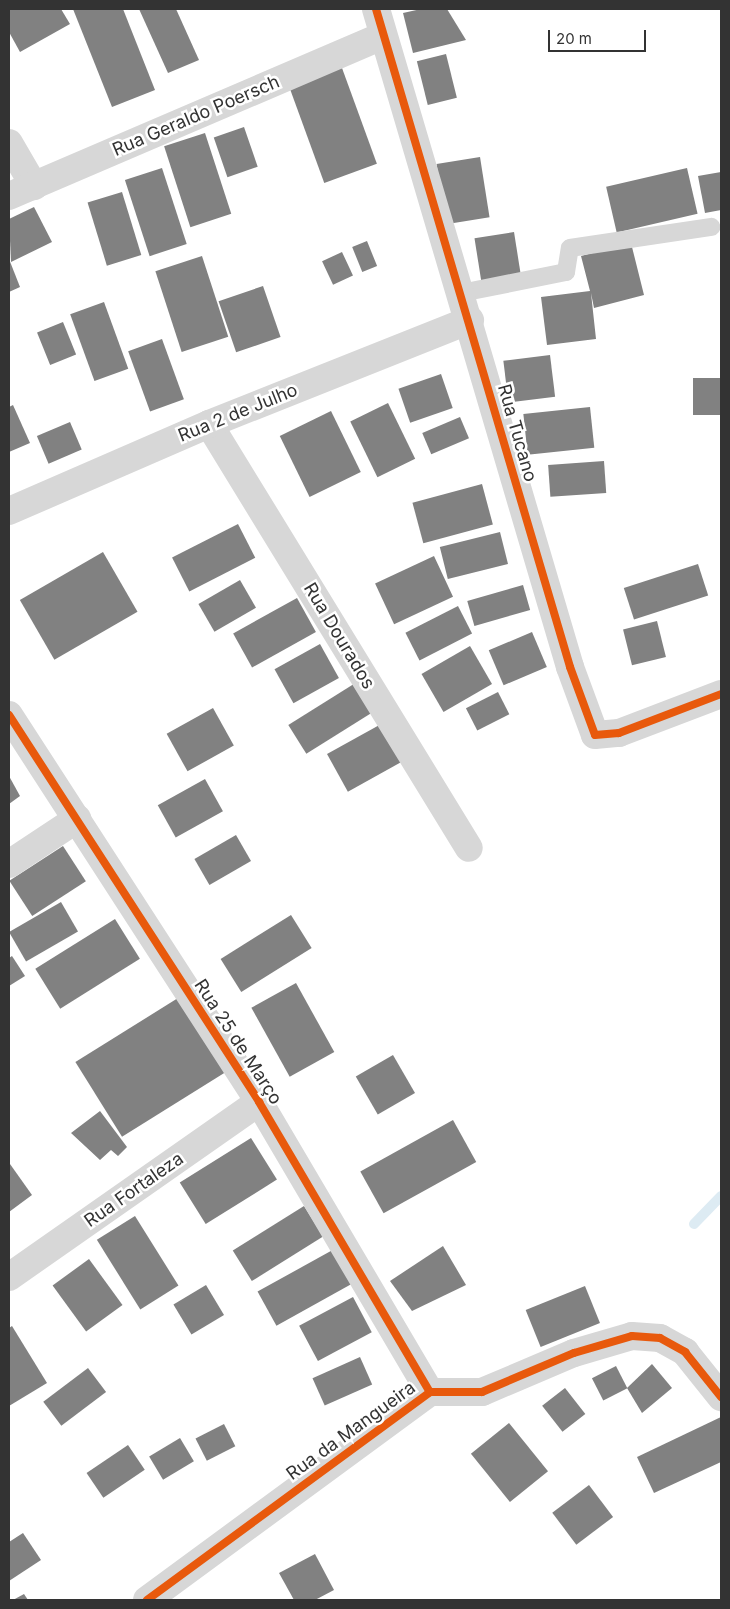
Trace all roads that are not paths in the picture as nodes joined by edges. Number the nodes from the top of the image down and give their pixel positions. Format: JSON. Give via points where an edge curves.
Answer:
{"nodes":[{"id":1,"x":376,"y":9,"type":"edge"},
{"id":2,"x":383,"y":36,"type":"junction"},
{"id":3,"x":9,"y":143,"type":"edge"},
{"id":4,"x":34,"y":186,"type":"junction"},
{"id":5,"x":9,"y":196,"type":"edge"},
{"id":6,"x":711,"y":227,"type":"dead end"},
{"id":7,"x":461,"y":293,"type":"junction"},
{"id":8,"x":470,"y":320,"type":"junction"},
{"id":9,"x":209,"y":424,"type":"junction"},
{"id":10,"x":9,"y":511,"type":"edge"},
{"id":11,"x":721,"y":694,"type":"edge"},
{"id":12,"x":9,"y":715,"type":"edge"},
{"id":13,"x":77,"y":819,"type":"junction"},
{"id":14,"x":469,"y":848,"type":"dead end"},
{"id":15,"x":9,"y":864,"type":"edge"},
{"id":16,"x":259,"y":1102,"type":"junction"},
{"id":17,"x":9,"y":1277,"type":"edge"},
{"id":18,"x":430,"y":1392,"type":"junction"},
{"id":19,"x":721,"y":1397,"type":"edge"},
{"id":20,"x":147,"y":1600,"type":"edge"}],
"edges":[{"from":1,"to":2,"type":"street","name":"Rua Tucano"},
{"from":2,"to":4,"type":"street","name":"Rua Geraldo Poersch"},
{"from":2,"to":7,"type":"street","name":"Rua Tucano"},
{"from":3,"to":4,"type":"street"},
{"from":4,"to":5,"type":"street","name":"Rua Geraldo Poersch"},
{"from":6,"to":7,"type":"lane","via":[[570,248],[566,272]]},
{"from":7,"to":8,"type":"street","name":"Rua Tucano"},
{"from":8,"to":9,"type":"street","name":"Rua 2 de Julho"},
{"from":8,"to":11,"type":"street","name":"Rua Tucano","via":[[567,658],[595,735],[619,733]]},
{"from":9,"to":10,"type":"street","name":"Rua 2 de Julho"},
{"from":9,"to":14,"type":"street","name":"Rua Dourados"},
{"from":12,"to":13,"type":"street","name":"Rua 25 de Março"},
{"from":13,"to":15,"type":"street"},
{"from":13,"to":16,"type":"street","name":"Rua 25 de Março"},
{"from":16,"to":17,"type":"street","name":"Rua Fortaleza"},
{"from":16,"to":18,"type":"street","name":"Rua 25 de Março"},
{"from":18,"to":19,"type":"street","name":"Rua da Mangueira","via":[[482,1392],[574,1353],[632,1336],[660,1338],[685,1352]]},
{"from":18,"to":20,"type":"street","name":"Rua da Mangueira"}]}
